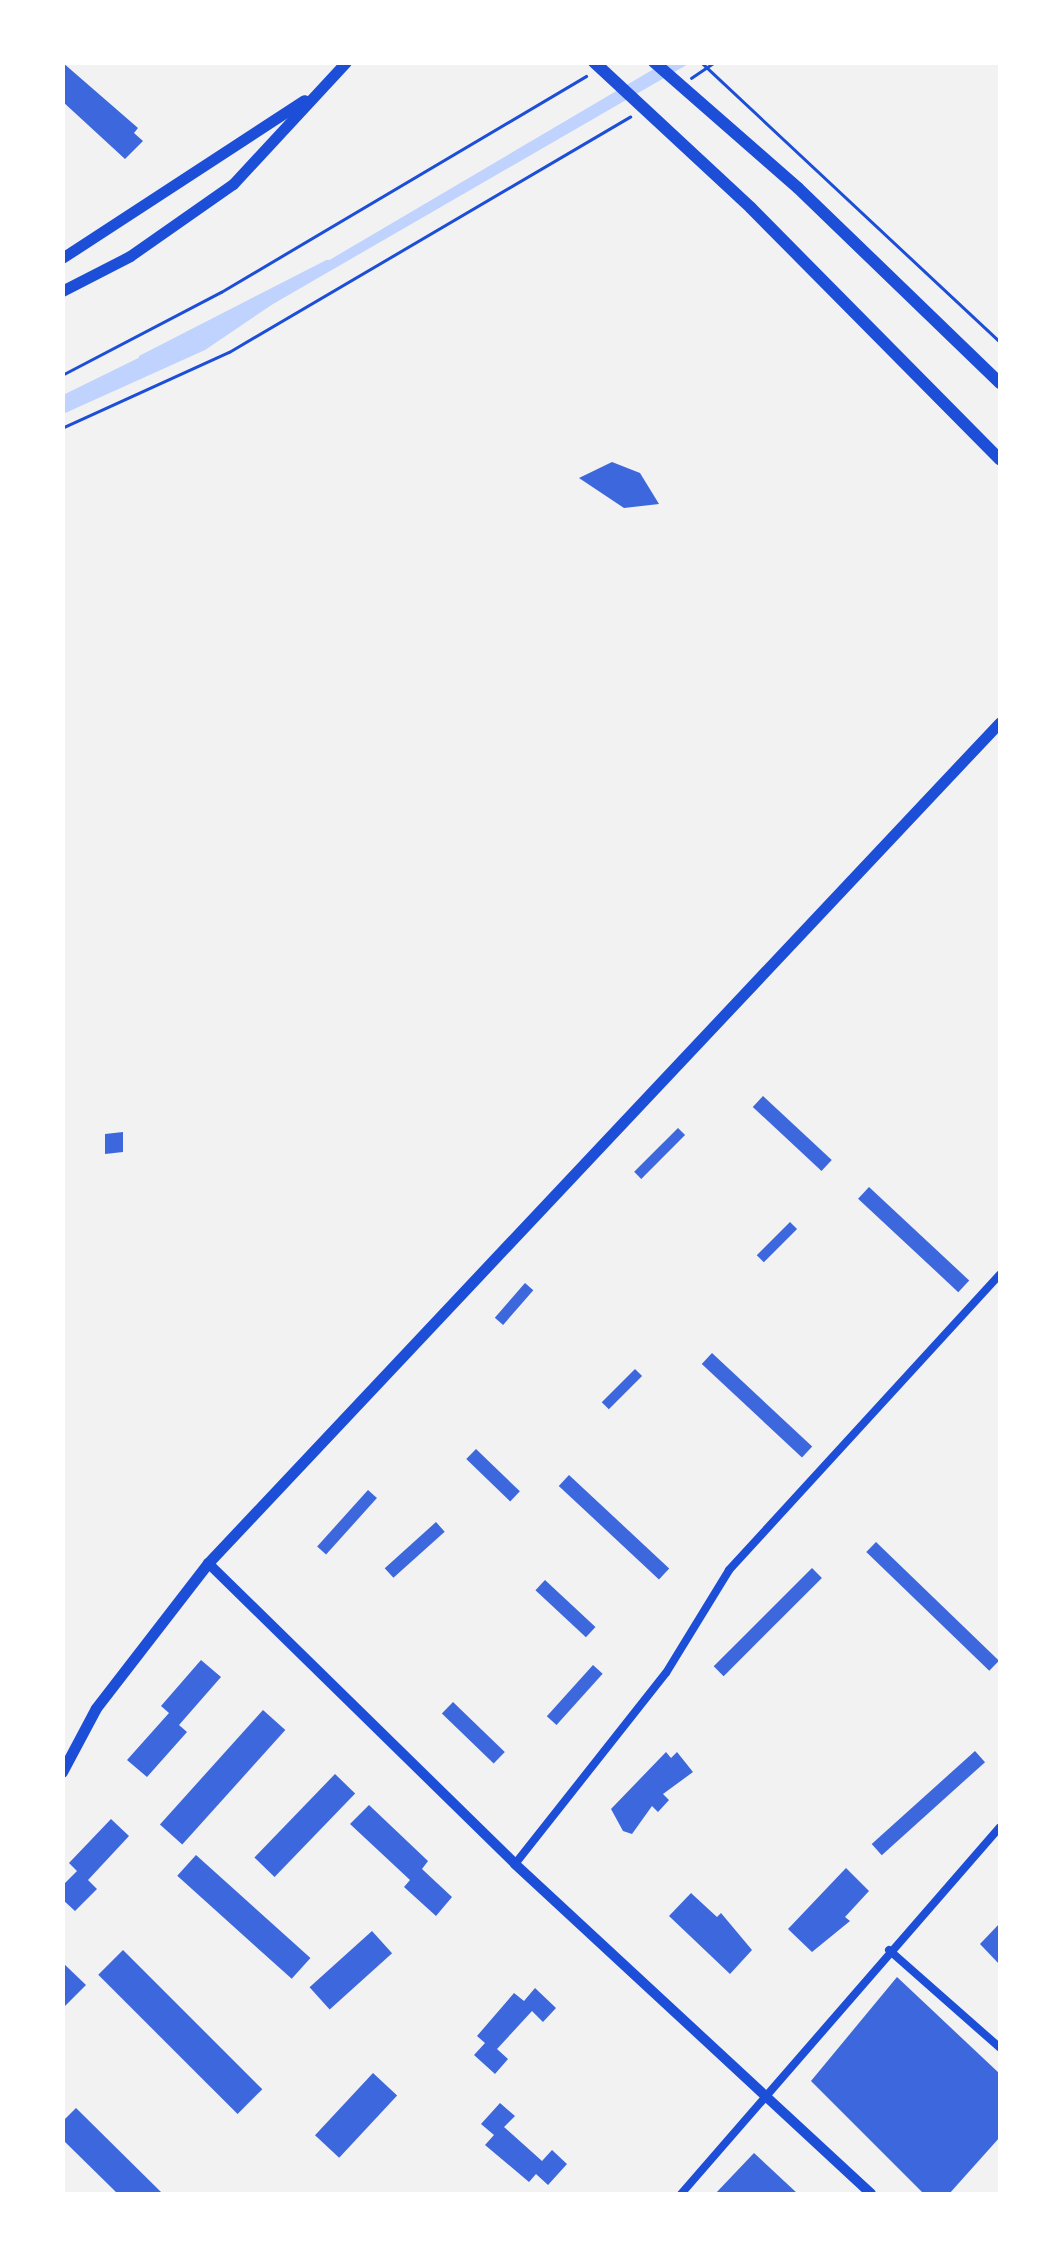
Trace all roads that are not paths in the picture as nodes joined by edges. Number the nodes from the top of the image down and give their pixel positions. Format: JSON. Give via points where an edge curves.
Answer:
{"nodes":[{"id":1,"x":346,"y":62,"type":"edge"},
{"id":2,"x":654,"y":62,"type":"edge"},
{"id":3,"x":595,"y":66,"type":"edge"},
{"id":4,"x":320,"y":90,"type":"junction"},
{"id":5,"x":62,"y":258,"type":"edge"},
{"id":6,"x":62,"y":291,"type":"edge"},
{"id":7,"x":1000,"y":383,"type":"edge"},
{"id":8,"x":1000,"y":460,"type":"edge"},
{"id":9,"x":1000,"y":722,"type":"edge"},
{"id":10,"x":1000,"y":1274,"type":"edge"},
{"id":11,"x":208,"y":1563,"type":"junction"},
{"id":12,"x":62,"y":1772,"type":"edge"},
{"id":13,"x":1000,"y":1827,"type":"edge"},
{"id":14,"x":516,"y":1864,"type":"junction"},
{"id":15,"x":888,"y":1950,"type":"junction"},
{"id":16,"x":1000,"y":2048,"type":"edge"},
{"id":17,"x":770,"y":2099,"type":"junction"},
{"id":18,"x":681,"y":2194,"type":"edge"},
{"id":19,"x":871,"y":2194,"type":"edge"}],
"edges":[{"from":1,"to":4,"type":"main road"},
{"from":2,"to":7,"type":"main road","via":[[798,188]]},
{"from":3,"to":8,"type":"main road","via":[[751,208]]},
{"from":4,"to":5,"type":"main road"},
{"from":4,"to":6,"type":"main road","via":[[233,184],[130,256]]},
{"from":9,"to":11,"type":"main road"},
{"from":10,"to":14,"type":"street","via":[[729,1570],[666,1673]]},
{"from":11,"to":12,"type":"main road","via":[[96,1708]]},
{"from":11,"to":14,"type":"street"},
{"from":13,"to":15,"type":"street"},
{"from":14,"to":17,"type":"street"},
{"from":15,"to":16,"type":"street"},
{"from":15,"to":17,"type":"street"},
{"from":17,"to":18,"type":"street"},
{"from":17,"to":19,"type":"street"}]}
